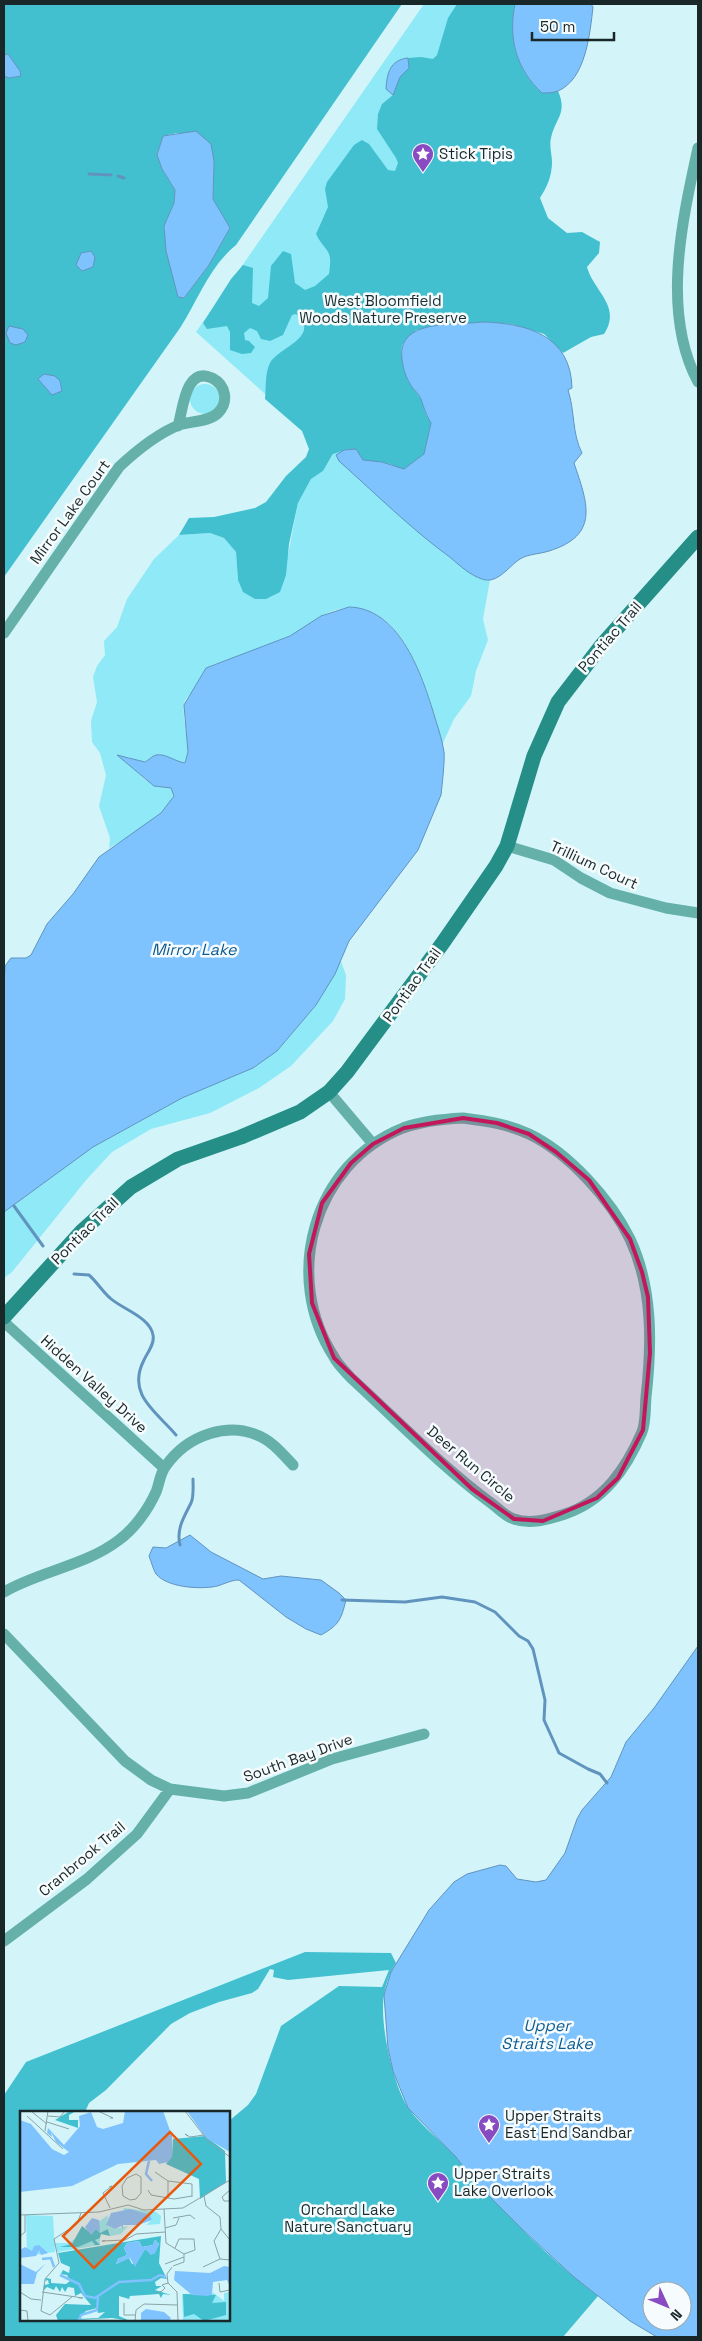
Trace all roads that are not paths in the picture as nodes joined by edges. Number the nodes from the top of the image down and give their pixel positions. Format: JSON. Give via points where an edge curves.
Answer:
{"nodes":[{"id":1,"x":698,"y":148,"type":"edge"},
{"id":2,"x":698,"y":382,"type":"edge"},
{"id":3,"x":178,"y":426,"type":"junction"},
{"id":4,"x":698,"y":537,"type":"edge"},
{"id":5,"x":4,"y":633,"type":"edge"},
{"id":6,"x":507,"y":846,"type":"junction"},
{"id":7,"x":698,"y":913,"type":"edge"},
{"id":8,"x":329,"y":1092,"type":"junction"},
{"id":9,"x":374,"y":1144,"type":"junction"},
{"id":10,"x":4,"y":1317,"type":"edge"},
{"id":11,"x":4,"y":1322,"type":"edge"},
{"id":12,"x":293,"y":1465,"type":"dead end"},
{"id":13,"x":164,"y":1468,"type":"junction"},
{"id":14,"x":4,"y":1592,"type":"edge"},
{"id":15,"x":4,"y":1634,"type":"edge"},
{"id":16,"x":424,"y":1734,"type":"dead end"},
{"id":17,"x":170,"y":1789,"type":"junction"},
{"id":18,"x":4,"y":1941,"type":"edge"}],
"edges":[{"from":1,"to":2,"type":"street","via":[[683,223],[677,293],[679,326]]},
{"from":3,"to":3,"type":"street","name":"Mirror Lake Court","via":[[218,413],[225,404],[219,382],[210,377],[199,377],[192,382],[185,392]]},
{"from":3,"to":5,"type":"street","name":"Mirror Lake Court","via":[[139,449],[119,467]]},
{"from":4,"to":6,"type":"main road","name":"Pontiac Trail","via":[[601,646],[558,702],[534,756]]},
{"from":6,"to":7,"type":"street","name":"Trillium Court","via":[[554,860],[610,893]]},
{"from":6,"to":8,"type":"main road","name":"Pontiac Trail","via":[[442,944]]},
{"from":8,"to":9,"type":"street"},
{"from":8,"to":10,"type":"main road","name":"Pontiac Trail","via":[[300,1112],[178,1159],[130,1187],[82,1230]]},
{"from":9,"to":9,"type":"street","name":"Deer Run Circle","via":[[404,1128],[436,1120],[463,1118],[498,1122],[529,1134],[589,1180],[630,1239],[648,1297],[650,1353],[643,1430],[618,1478],[597,1498],[575,1511],[543,1521],[514,1519],[472,1489],[351,1378],[334,1358],[321,1334],[312,1304],[308,1278],[312,1232],[322,1204],[337,1180]]},
{"from":11,"to":13,"type":"street","name":"Hidden Valley Drive"},
{"from":12,"to":13,"type":"street","via":[[266,1439],[245,1431],[224,1430],[184,1446]]},
{"from":13,"to":14,"type":"street","via":[[155,1495],[138,1521],[119,1540],[95,1555]]},
{"from":15,"to":17,"type":"street","name":"South Bay Drive","via":[[125,1761]]},
{"from":16,"to":17,"type":"street","name":"South Bay Drive","via":[[332,1759],[248,1793],[224,1796]]},
{"from":17,"to":18,"type":"street","name":"Cranbrook Trail","via":[[137,1834],[87,1879]]}]}
